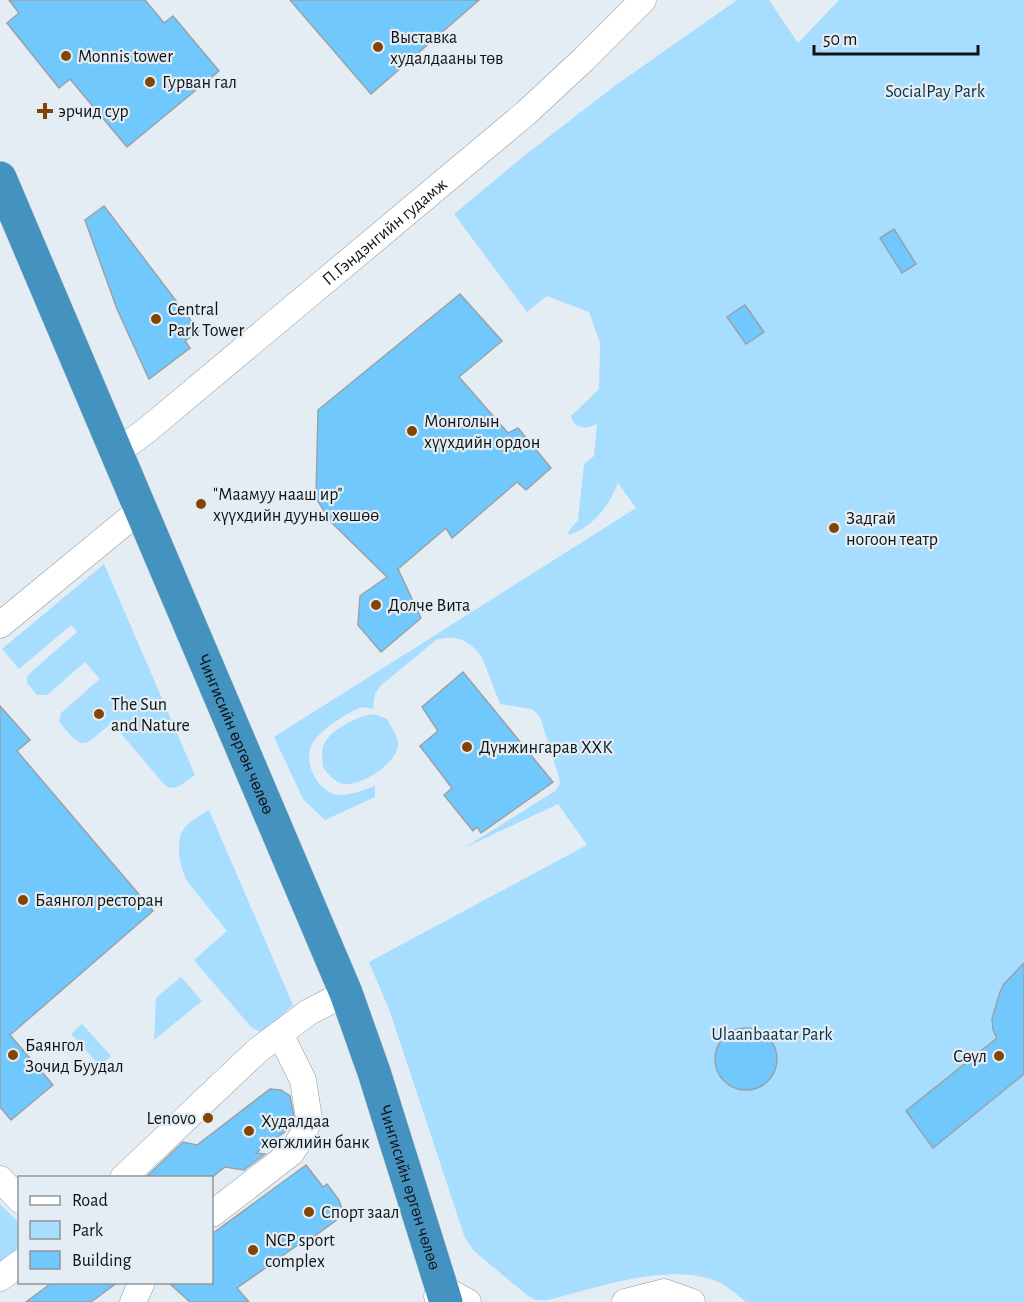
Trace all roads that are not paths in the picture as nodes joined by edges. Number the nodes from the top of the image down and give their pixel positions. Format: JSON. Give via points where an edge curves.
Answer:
{"nodes":[{"id":1,"x":643,"y":0,"type":"edge"},
{"id":2,"x":0,"y":178,"type":"edge"},
{"id":3,"x":116,"y":453,"type":"junction"},
{"id":4,"x":140,"y":510,"type":"junction"},
{"id":5,"x":0,"y":625,"type":"edge"},
{"id":6,"x":346,"y":993,"type":"junction"},
{"id":7,"x":280,"y":1034,"type":"junction"},
{"id":8,"x":125,"y":1176,"type":"edge"},
{"id":9,"x":0,"y":1179,"type":"edge"},
{"id":10,"x":18,"y":1198,"type":"edge"},
{"id":11,"x":213,"y":1213,"type":"edge"},
{"id":12,"x":18,"y":1264,"type":"edge"},
{"id":13,"x":0,"y":1278,"type":"edge"},
{"id":14,"x":141,"y":1284,"type":"edge"},
{"id":15,"x":447,"y":1298,"type":"edge"},
{"id":16,"x":133,"y":1302,"type":"edge"},
{"id":17,"x":625,"y":1302,"type":"edge"},
{"id":18,"x":692,"y":1302,"type":"edge"}],
"edges":[{"from":1,"to":3,"type":"street","name":"П.Гэндэнгийн гудамж","via":[[526,113]]},
{"from":2,"to":3,"type":"highway","name":"Чингисийн өргөн чөлөө"},
{"from":3,"to":4,"type":"highway","name":"Чингисийн өргөн чөлөө"},
{"from":4,"to":5,"type":"street"},
{"from":4,"to":6,"type":"highway","name":"Чингисийн өргөн чөлөө"},
{"from":6,"to":7,"type":"street","via":[[309,1012]]},
{"from":6,"to":15,"type":"highway","name":"Чингисийн өргөн чөлөө"},
{"from":7,"to":8,"type":"street","via":[[258,1050]]},
{"from":7,"to":11,"type":"street","via":[[303,1080],[309,1119],[291,1153]]},
{"from":9,"to":10,"type":"street"},
{"from":12,"to":13,"type":"street"},
{"from":14,"to":16,"type":"street"},
{"from":17,"to":18,"type":"street","via":[[664,1292]]}]}
